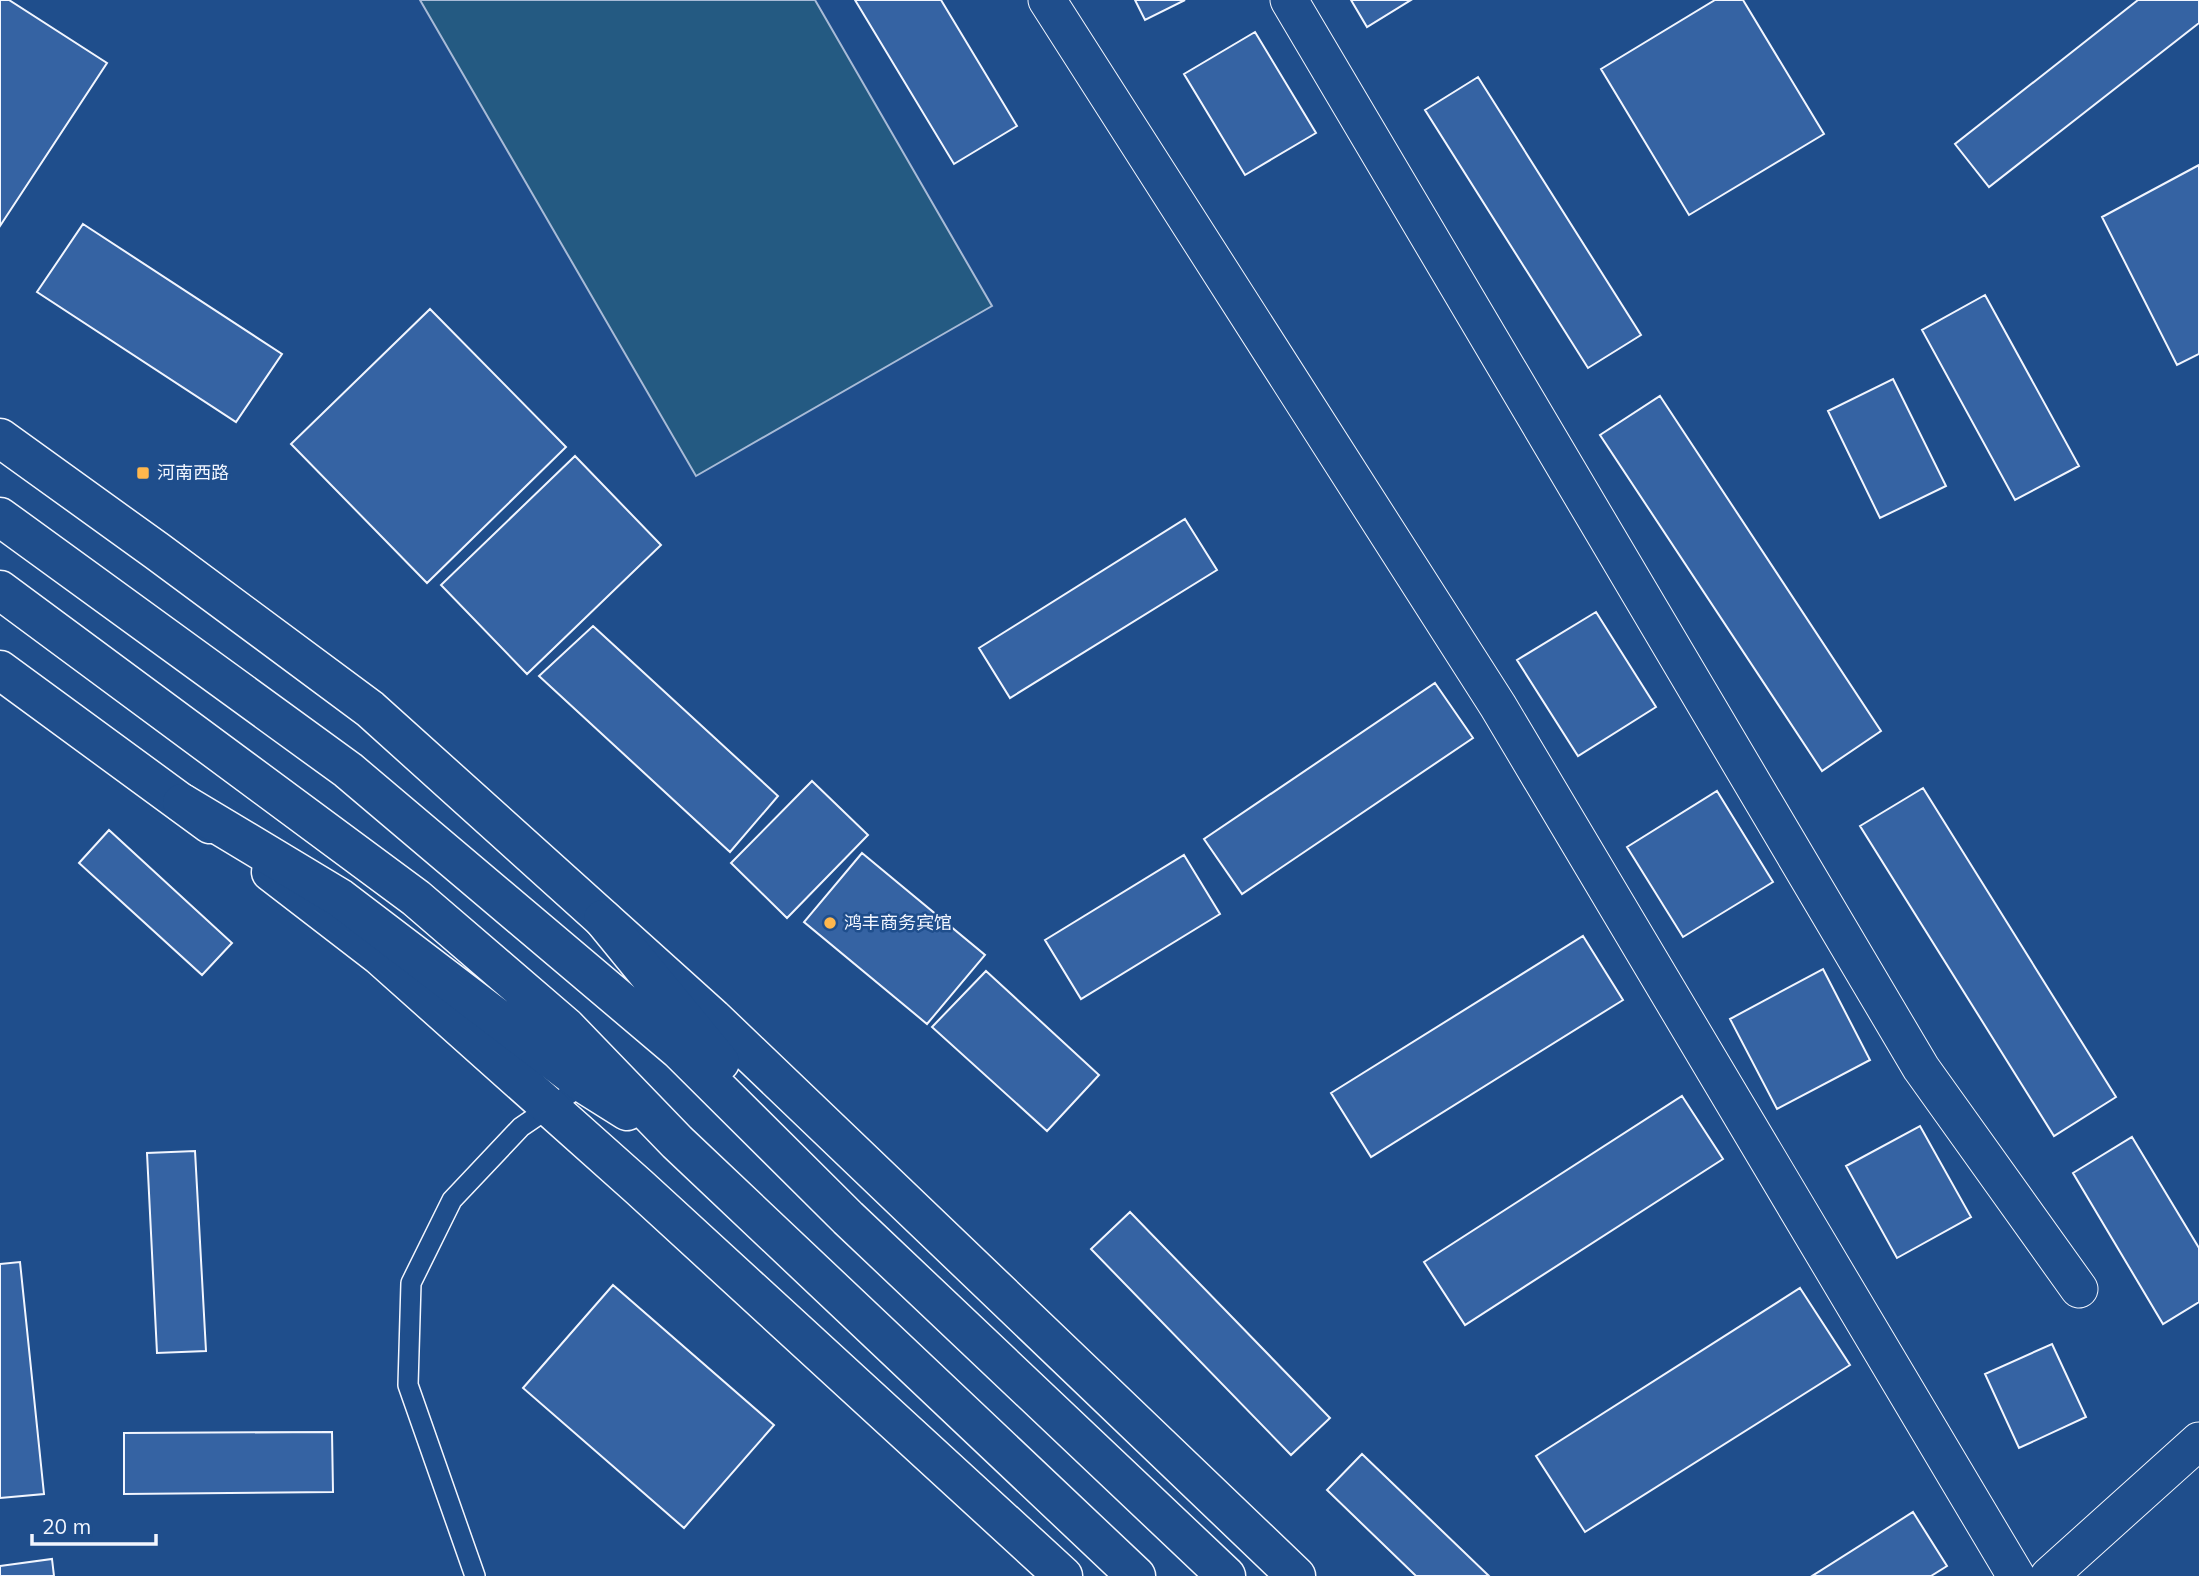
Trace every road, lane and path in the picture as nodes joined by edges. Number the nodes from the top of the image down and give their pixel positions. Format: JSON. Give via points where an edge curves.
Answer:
{"nodes":[{"id":1,"x":1047,"y":0,"type":"edge"},
{"id":2,"x":1289,"y":0,"type":"edge"},
{"id":3,"x":0,"y":438,"type":"edge"},
{"id":4,"x":0,"y":517,"type":"edge"},
{"id":5,"x":0,"y":590,"type":"edge"},
{"id":6,"x":0,"y":670,"type":"edge"},
{"id":7,"x":182,"y":803,"type":"junction"},
{"id":8,"x":603,"y":919,"type":"junction"},
{"id":9,"x":584,"y":1084,"type":"junction"},
{"id":10,"x":550,"y":1107,"type":"junction"},
{"id":11,"x":677,"y":1142,"type":"junction"},
{"id":12,"x":848,"y":1218,"type":"junction"},
{"id":13,"x":2078,"y":1289,"type":"dead end"},
{"id":14,"x":2199,"y":1441,"type":"edge"},
{"id":15,"x":475,"y":1576,"type":"edge"},
{"id":16,"x":1063,"y":1576,"type":"edge"},
{"id":17,"x":1136,"y":1576,"type":"edge"},
{"id":18,"x":1226,"y":1576,"type":"edge"},
{"id":19,"x":1296,"y":1576,"type":"edge"},
{"id":20,"x":2016,"y":1576,"type":"edge"},
{"id":21,"x":2049,"y":1576,"type":"edge"}],
"edges":[{"from":1,"to":20,"type":"street","via":[[1497,706]]},
{"from":2,"to":13,"type":"street","via":[[1921,1068]]},
{"from":3,"to":8,"type":"main road","via":[[370,709]]},
{"from":4,"to":12,"type":"main road","via":[[348,770],[679,1050]]},
{"from":5,"to":11,"type":"main road","via":[[416,898],[566,1027]]},
{"from":6,"to":7,"type":"main road"},
{"from":7,"to":9,"type":"main road","via":[[340,898]]},
{"from":7,"to":10,"type":"main road","via":[[380,956]]},
{"from":8,"to":12,"type":"main road"},
{"from":8,"to":19,"type":"main road","via":[[713,1018]]},
{"from":9,"to":10,"type":"lane"},
{"from":9,"to":11,"type":"main road"},
{"from":10,"to":15,"type":"lane","via":[[521,1127],[452,1200],[411,1283],[408,1385]]},
{"from":10,"to":16,"type":"main road"},
{"from":11,"to":17,"type":"main road"},
{"from":12,"to":18,"type":"main road"},
{"from":14,"to":21,"type":"street"}]}
